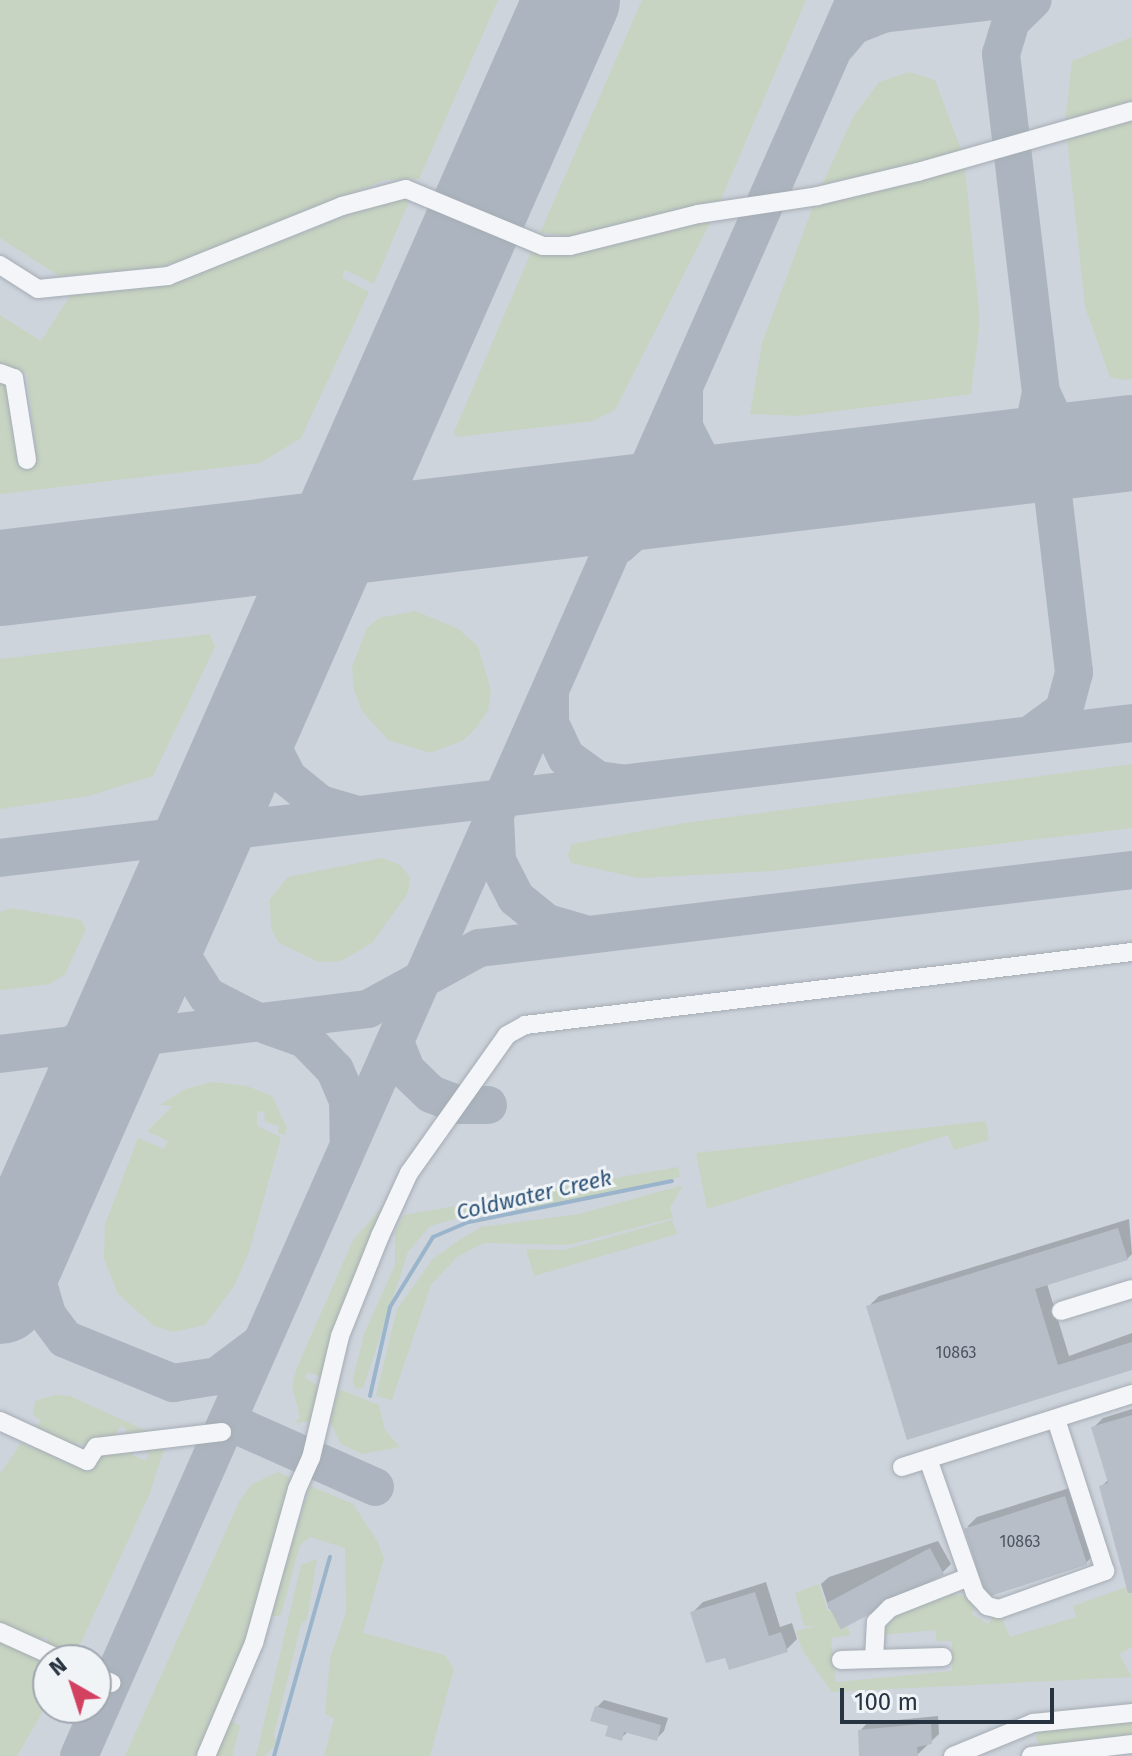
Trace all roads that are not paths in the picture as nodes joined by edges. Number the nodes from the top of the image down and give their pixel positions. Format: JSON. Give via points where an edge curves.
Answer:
{"nodes":[{"id":1,"x":1132,"y":111,"type":"edge"},
{"id":2,"x":0,"y":265,"type":"edge"},
{"id":3,"x":0,"y":373,"type":"edge"},
{"id":4,"x":27,"y":460,"type":"dead end"},
{"id":5,"x":1132,"y":952,"type":"edge"},
{"id":6,"x":1132,"y":1289,"type":"edge"},
{"id":7,"x":1061,"y":1311,"type":"dead end"},
{"id":8,"x":1132,"y":1394,"type":"edge"},
{"id":9,"x":1056,"y":1419,"type":"junction"},
{"id":10,"x":0,"y":1421,"type":"edge"},
{"id":11,"x":222,"y":1432,"type":"dead end"},
{"id":12,"x":928,"y":1459,"type":"junction"},
{"id":13,"x":902,"y":1467,"type":"dead end"},
{"id":14,"x":969,"y":1577,"type":"junction"},
{"id":15,"x":0,"y":1632,"type":"edge"},
{"id":16,"x":32,"y":1646,"type":"edge"},
{"id":17,"x":943,"y":1657,"type":"dead end"},
{"id":18,"x":874,"y":1659,"type":"junction"},
{"id":19,"x":841,"y":1660,"type":"dead end"},
{"id":20,"x":1132,"y":1713,"type":"edge"},
{"id":21,"x":1023,"y":1726,"type":"junction"},
{"id":22,"x":1132,"y":1744,"type":"edge"},
{"id":23,"x":206,"y":1756,"type":"edge"},
{"id":24,"x":953,"y":1756,"type":"edge"},
{"id":25,"x":1031,"y":1756,"type":"edge"}],
"edges":[{"from":1,"to":2,"type":"street","via":[[818,196],[698,214],[570,246],[543,246],[406,189],[342,206],[168,276],[38,289]]},
{"from":3,"to":4,"type":"street","via":[[14,378]]},
{"from":5,"to":23,"type":"street","via":[[525,1025],[507,1035],[409,1173],[380,1236],[340,1336],[311,1458],[297,1489],[254,1643]]},
{"from":6,"to":7,"type":"street"},
{"from":8,"to":9,"type":"street"},
{"from":9,"to":12,"type":"street"},
{"from":9,"to":14,"type":"street","via":[[1105,1571],[999,1609],[987,1606]]},
{"from":10,"to":11,"type":"street","via":[[87,1461],[96,1447]]},
{"from":12,"to":13,"type":"street"},
{"from":12,"to":14,"type":"street"},
{"from":14,"to":18,"type":"street","via":[[890,1608],[876,1622]]},
{"from":15,"to":16,"type":"street"},
{"from":17,"to":18,"type":"street"},
{"from":18,"to":19,"type":"street"},
{"from":20,"to":21,"type":"street"},
{"from":21,"to":24,"type":"street"},
{"from":21,"to":25,"type":"street"},
{"from":22,"to":25,"type":"street"}]}
